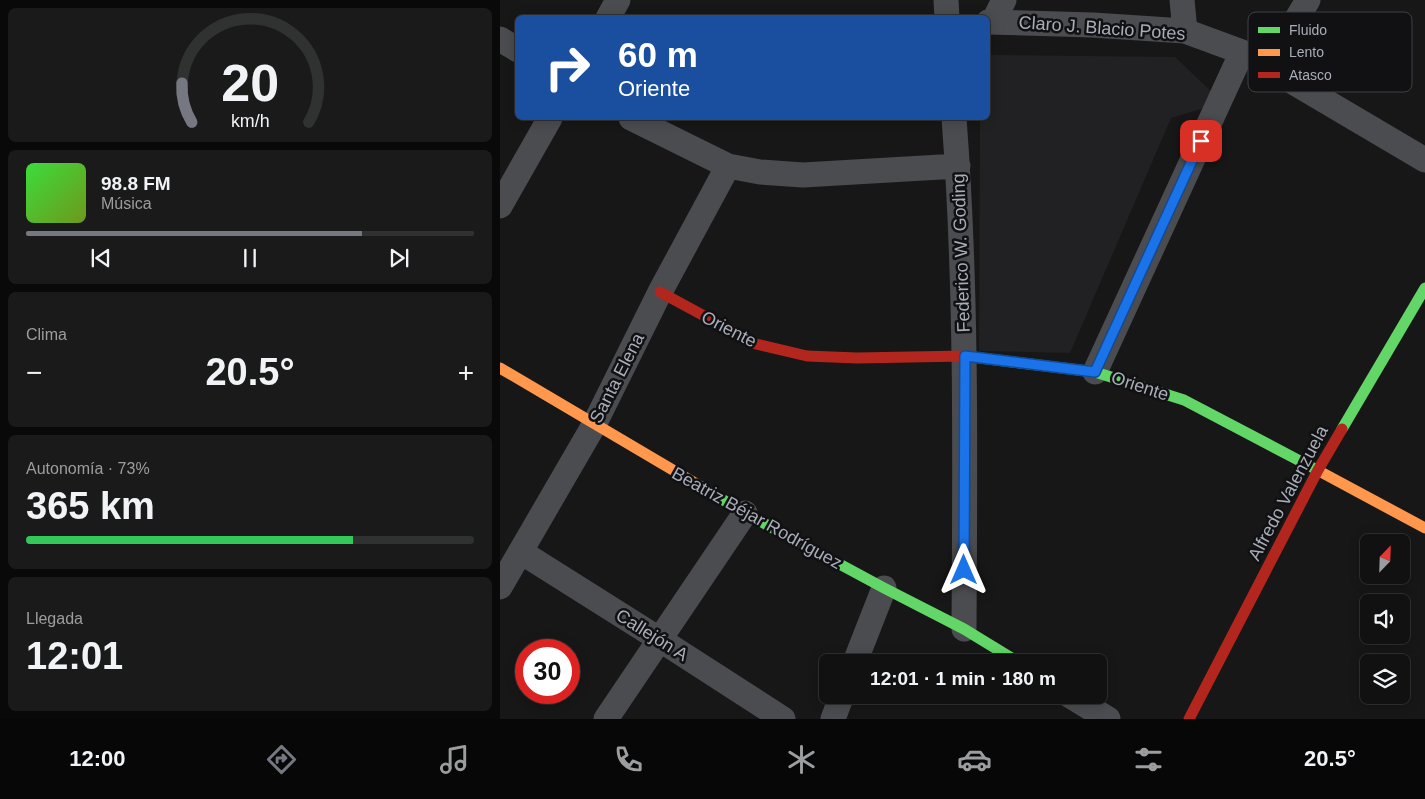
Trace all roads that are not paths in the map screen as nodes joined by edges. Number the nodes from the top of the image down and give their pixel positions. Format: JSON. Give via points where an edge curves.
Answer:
{"nodes":[{"id":1,"x":618,"y":0,"type":"edge"},
{"id":2,"x":946,"y":0,"type":"edge"},
{"id":3,"x":1004,"y":0,"type":"edge"},
{"id":4,"x":1182,"y":0,"type":"edge"},
{"id":5,"x":1308,"y":0,"type":"edge"},
{"id":6,"x":1301,"y":12,"type":"edge"},
{"id":7,"x":610,"y":15,"type":"edge"},
{"id":8,"x":947,"y":15,"type":"edge"},
{"id":9,"x":990,"y":22,"type":"edge"},
{"id":10,"x":1185,"y":31,"type":"junction"},
{"id":11,"x":500,"y":39,"type":"edge"},
{"id":12,"x":515,"y":48,"type":"edge"},
{"id":13,"x":1242,"y":52,"type":"junction"},
{"id":14,"x":1248,"y":56,"type":"edge"},
{"id":15,"x":1308,"y":92,"type":"edge"},
{"id":16,"x":549,"y":120,"type":"edge"},
{"id":17,"x":635,"y":120,"type":"edge"},
{"id":18,"x":954,"y":120,"type":"edge"},
{"id":19,"x":1425,"y":160,"type":"edge"},
{"id":20,"x":728,"y":166,"type":"junction"},
{"id":21,"x":958,"y":166,"type":"junction"},
{"id":22,"x":500,"y":206,"type":"edge"},
{"id":23,"x":1425,"y":288,"type":"edge"},
{"id":24,"x":660,"y":292,"type":"junction"},
{"id":25,"x":965,"y":356,"type":"junction"},
{"id":26,"x":500,"y":368,"type":"edge"},
{"id":27,"x":1095,"y":372,"type":"junction"},
{"id":28,"x":594,"y":424,"type":"junction"},
{"id":29,"x":1318,"y":470,"type":"junction"},
{"id":30,"x":745,"y":513,"type":"junction"},
{"id":31,"x":1425,"y":528,"type":"edge"},
{"id":32,"x":521,"y":552,"type":"junction"},
{"id":33,"x":500,"y":587,"type":"edge"},
{"id":34,"x":884,"y":588,"type":"junction"},
{"id":35,"x":964,"y":629,"type":"junction"},
{"id":36,"x":659,"y":639,"type":"junction"},
{"id":37,"x":858,"y":654,"type":"edge"},
{"id":38,"x":1005,"y":654,"type":"edge"},
{"id":39,"x":839,"y":704,"type":"edge"},
{"id":40,"x":1084,"y":704,"type":"edge"},
{"id":41,"x":606,"y":719,"type":"edge"},
{"id":42,"x":783,"y":719,"type":"edge"},
{"id":43,"x":833,"y":719,"type":"edge"},
{"id":44,"x":1108,"y":719,"type":"edge"},
{"id":45,"x":1189,"y":719,"type":"edge"}],
"edges":[{"from":1,"to":7,"type":"street"},
{"from":2,"to":8,"type":"street"},
{"from":3,"to":9,"type":"street"},
{"from":4,"to":10,"type":"street"},
{"from":5,"to":6,"type":"street"},
{"from":9,"to":10,"type":"street","name":"Claro J. Blacio Potes"},
{"from":10,"to":13,"type":"street","name":"Claro J. Blacio Potes"},
{"from":11,"to":12,"type":"street"},
{"from":13,"to":14,"type":"street","name":"Claro J. Blacio Potes"},
{"from":13,"to":27,"type":"street"},
{"from":15,"to":19,"type":"street","name":"Claro J. Blacio Potes"},
{"from":16,"to":22,"type":"street"},
{"from":17,"to":20,"type":"street"},
{"from":18,"to":21,"type":"street","name":"Federico W. Goding"},
{"from":20,"to":21,"type":"street","via":[[803,175]]},
{"from":20,"to":24,"type":"street","name":"Santa Elena"},
{"from":21,"to":25,"type":"street","name":"Federico W. Goding"},
{"from":23,"to":29,"type":"street","name":"Alfredo Valenzuela"},
{"from":24,"to":25,"type":"street","name":"Oriente","via":[[756,344],[807,356]]},
{"from":24,"to":28,"type":"street","name":"Santa Elena"},
{"from":25,"to":27,"type":"street","name":"Oriente"},
{"from":25,"to":35,"type":"street","name":"Federico W. Goding"},
{"from":26,"to":28,"type":"street","name":"Beatriz Béjar Rodríguez"},
{"from":27,"to":29,"type":"street","name":"Oriente","via":[[1184,400]]},
{"from":28,"to":30,"type":"street","name":"Beatriz Béjar Rodríguez"},
{"from":28,"to":32,"type":"street","name":"Santa Elena"},
{"from":29,"to":31,"type":"street","name":"Oriente"},
{"from":29,"to":45,"type":"street","name":"Alfredo Valenzuela"},
{"from":30,"to":34,"type":"street","name":"Beatriz Béjar Rodríguez"},
{"from":30,"to":36,"type":"street"},
{"from":32,"to":33,"type":"street","name":"Santa Elena"},
{"from":32,"to":36,"type":"street","name":"Callejón A"},
{"from":34,"to":35,"type":"street","name":"Beatriz Béjar Rodríguez"},
{"from":34,"to":37,"type":"street"},
{"from":35,"to":38,"type":"street","name":"Beatriz Béjar Rodríguez"},
{"from":36,"to":41,"type":"street"},
{"from":36,"to":42,"type":"street","name":"Callejón A"},
{"from":39,"to":43,"type":"street"},
{"from":40,"to":44,"type":"street"}]}
